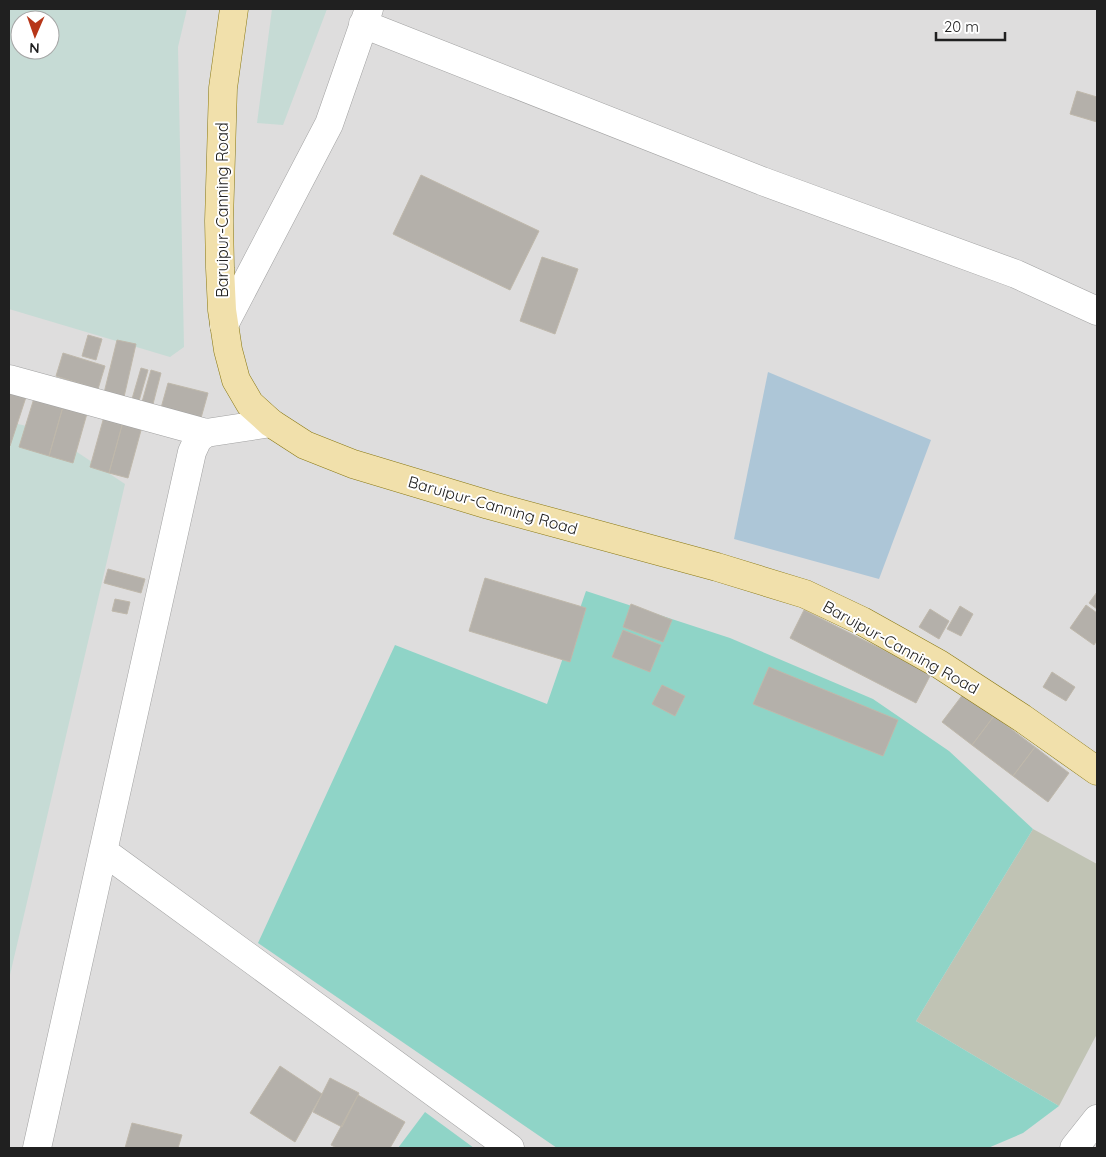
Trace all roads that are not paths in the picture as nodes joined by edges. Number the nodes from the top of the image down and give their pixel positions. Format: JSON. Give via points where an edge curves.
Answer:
{"nodes":[{"id":1,"x":234,"y":9,"type":"edge"},
{"id":2,"x":366,"y":17,"type":"edge"},
{"id":3,"x":1097,"y":311,"type":"edge"},
{"id":4,"x":224,"y":325,"type":"junction"},
{"id":5,"x":9,"y":379,"type":"edge"},
{"id":6,"x":271,"y":423,"type":"junction"},
{"id":7,"x":206,"y":434,"type":"junction"},
{"id":8,"x":1097,"y":772,"type":"edge"},
{"id":9,"x":103,"y":850,"type":"junction"},
{"id":10,"x":1097,"y":1119,"type":"edge"},
{"id":11,"x":37,"y":1148,"type":"edge"},
{"id":12,"x":510,"y":1148,"type":"edge"},
{"id":13,"x":1074,"y":1148,"type":"edge"}],
"edges":[{"from":1,"to":4,"type":"main road","name":"Baruipur-Canning Road","via":[[223,88],[221,144],[219,222]]},
{"from":2,"to":3,"type":"street","via":[[762,181],[1016,274]]},
{"from":2,"to":4,"type":"street","via":[[330,124]]},
{"from":4,"to":6,"type":"main road","name":"Baruipur-Canning Road","via":[[236,380],[250,404]]},
{"from":5,"to":7,"type":"street"},
{"from":6,"to":7,"type":"street"},
{"from":6,"to":8,"type":"main road","name":"Baruipur-Canning Road","via":[[306,445],[353,464],[805,594],[939,664]]},
{"from":7,"to":9,"type":"street","via":[[198,438],[192,452]]},
{"from":9,"to":11,"type":"street"},
{"from":9,"to":12,"type":"street"},
{"from":10,"to":13,"type":"street"}]}
